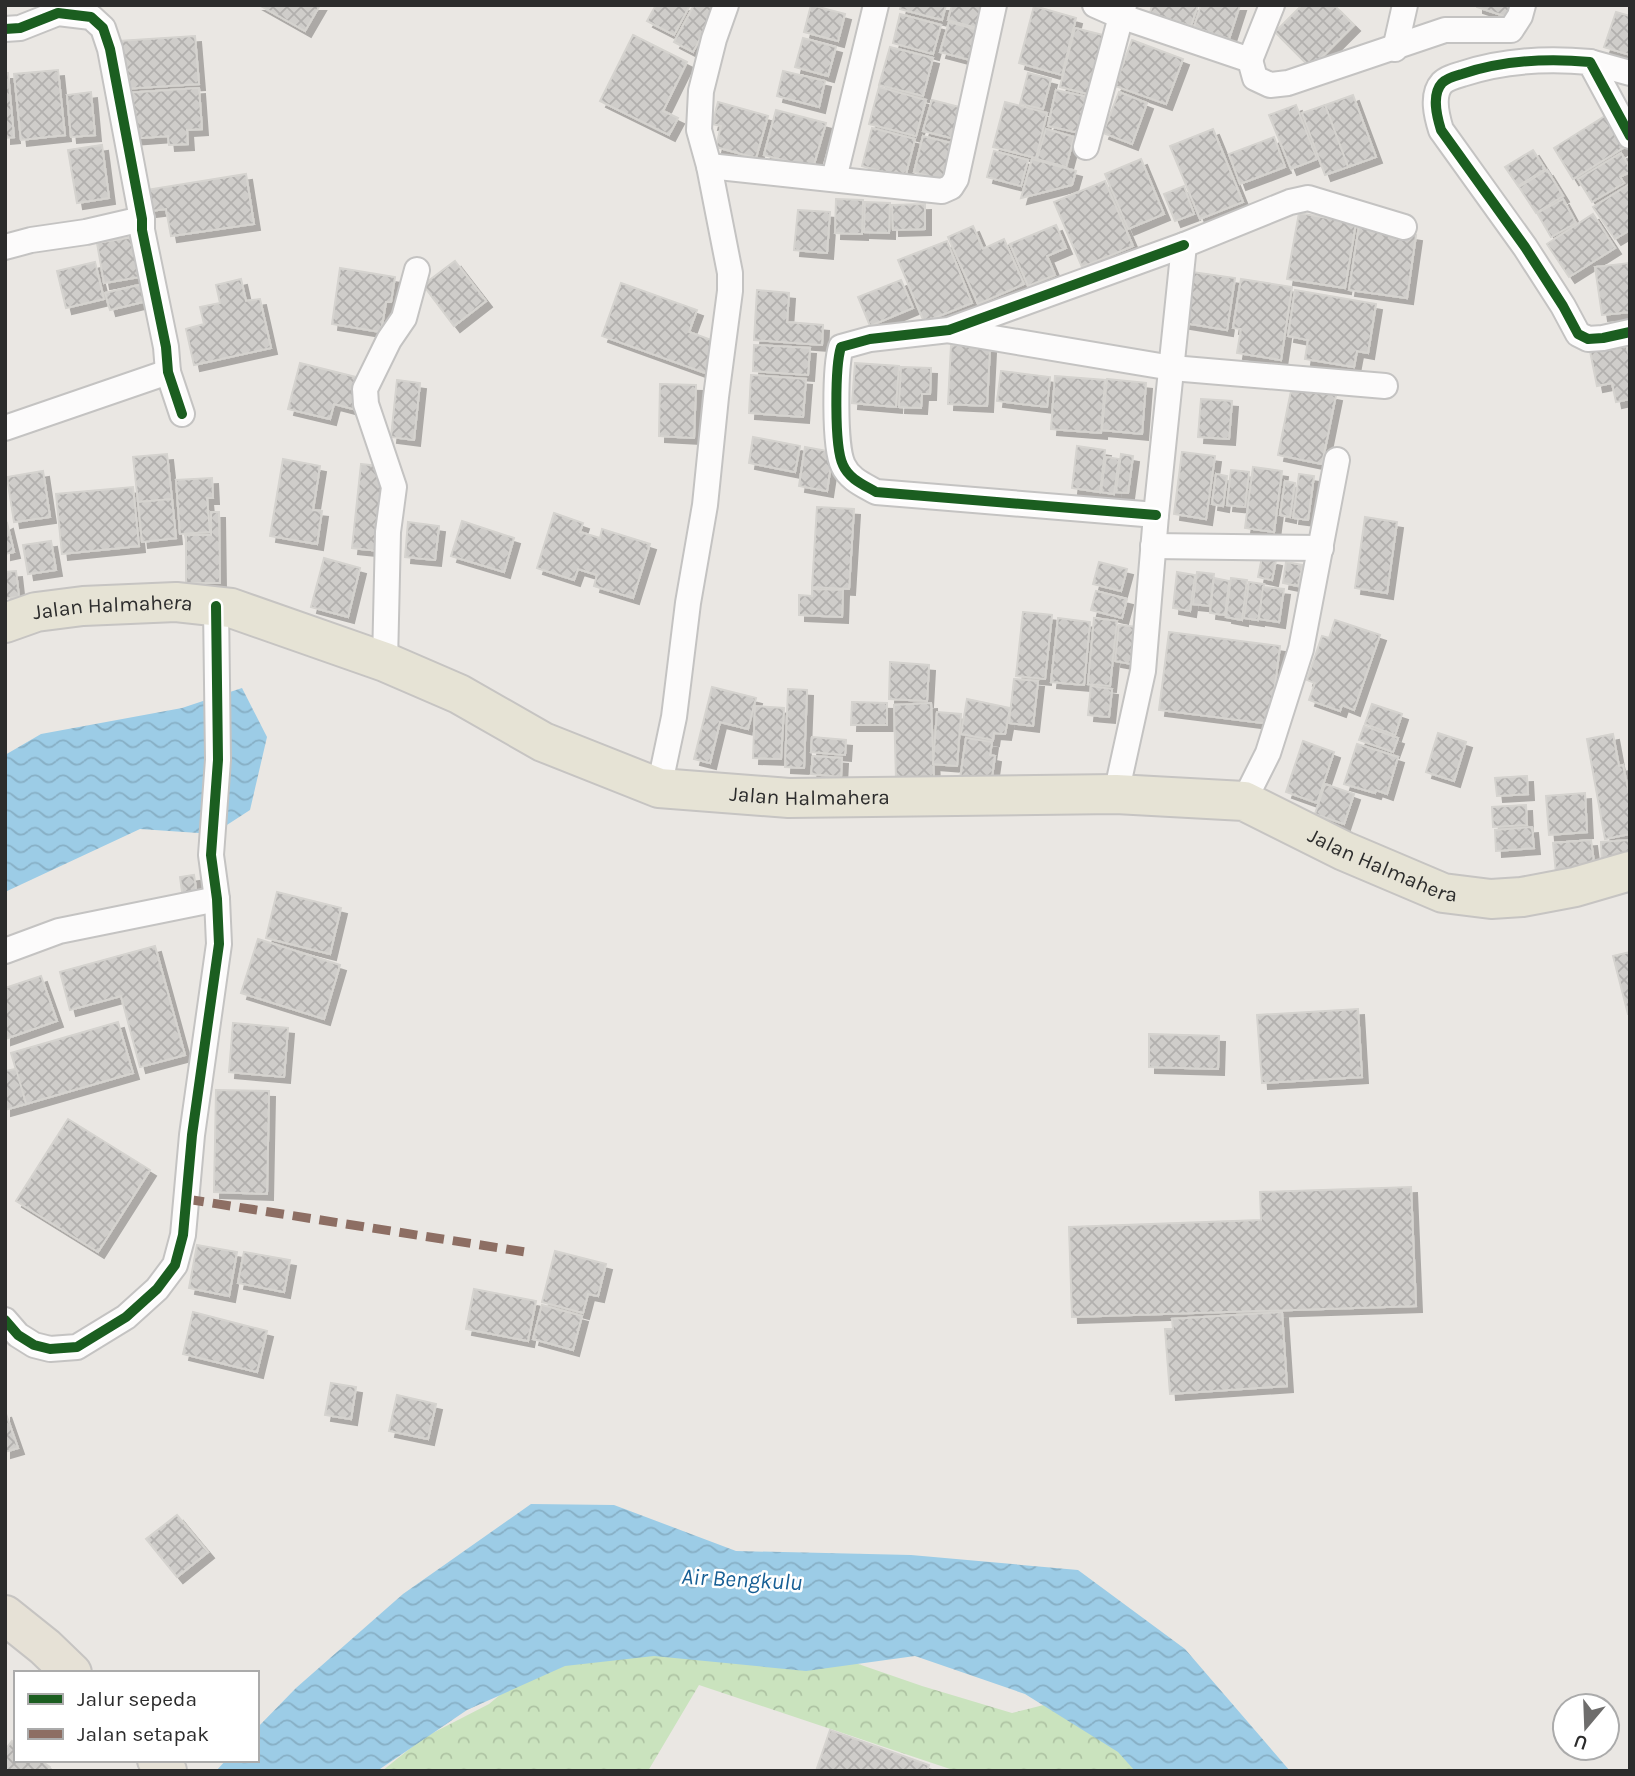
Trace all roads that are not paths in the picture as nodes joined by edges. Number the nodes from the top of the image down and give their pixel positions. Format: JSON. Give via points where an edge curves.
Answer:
{"nodes":[{"id":1,"x":726,"y":5,"type":"edge"},
{"id":2,"x":876,"y":5,"type":"edge"},
{"id":3,"x":995,"y":5,"type":"edge"},
{"id":4,"x":1095,"y":5,"type":"edge"},
{"id":5,"x":1272,"y":5,"type":"edge"},
{"id":6,"x":1405,"y":5,"type":"edge"},
{"id":7,"x":1523,"y":5,"type":"edge"},
{"id":8,"x":1122,"y":11,"type":"edge"},
{"id":9,"x":5,"y":29,"type":"edge"},
{"id":10,"x":1510,"y":30,"type":"junction"},
{"id":11,"x":1395,"y":49,"type":"junction"},
{"id":12,"x":1250,"y":60,"type":"junction"},
{"id":13,"x":1590,"y":62,"type":"junction"},
{"id":14,"x":1506,"y":63,"type":"junction"},
{"id":15,"x":1630,"y":73,"type":"edge"},
{"id":16,"x":1630,"y":136,"type":"edge"},
{"id":17,"x":1086,"y":148,"type":"dead end"},
{"id":18,"x":709,"y":166,"type":"junction"},
{"id":19,"x":834,"y":179,"type":"junction"},
{"id":20,"x":142,"y":219,"type":"junction"},
{"id":21,"x":1404,"y":227,"type":"dead end"},
{"id":22,"x":1184,"y":245,"type":"junction"},
{"id":23,"x":5,"y":247,"type":"edge"},
{"id":24,"x":417,"y":270,"type":"dead end"},
{"id":25,"x":949,"y":330,"type":"junction"},
{"id":26,"x":1630,"y":332,"type":"edge"},
{"id":27,"x":1172,"y":368,"type":"junction"},
{"id":28,"x":168,"y":373,"type":"junction"},
{"id":29,"x":1385,"y":386,"type":"dead end"},
{"id":30,"x":182,"y":414,"type":"dead end"},
{"id":31,"x":5,"y":428,"type":"edge"},
{"id":32,"x":1337,"y":460,"type":"dead end"},
{"id":33,"x":1156,"y":515,"type":"junction"},
{"id":34,"x":1153,"y":546,"type":"junction"},
{"id":35,"x":1321,"y":548,"type":"junction"},
{"id":36,"x":216,"y":606,"type":"junction"},
{"id":37,"x":5,"y":623,"type":"edge"},
{"id":38,"x":385,"y":662,"type":"junction"},
{"id":39,"x":659,"y":788,"type":"junction"},
{"id":40,"x":1116,"y":794,"type":"junction"},
{"id":41,"x":1244,"y":801,"type":"junction"},
{"id":42,"x":1630,"y":871,"type":"edge"},
{"id":43,"x":217,"y":899,"type":"junction"},
{"id":44,"x":5,"y":951,"type":"edge"},
{"id":45,"x":5,"y":1320,"type":"edge"},
{"id":46,"x":5,"y":1615,"type":"edge"},
{"id":47,"x":70,"y":1671,"type":"edge"}],
"edges":[{"from":1,"to":18,"type":"street","via":[[701,91],[699,130]]},
{"from":2,"to":19,"type":"street"},
{"from":3,"to":19,"type":"street","via":[[951,187],[942,191]]},
{"from":4,"to":8,"type":"street"},
{"from":5,"to":12,"type":"street"},
{"from":6,"to":11,"type":"street"},
{"from":7,"to":10,"type":"street"},
{"from":8,"to":12,"type":"street"},
{"from":8,"to":17,"type":"street"},
{"from":9,"to":20,"type":"street","via":[[58,13],[91,17],[103,28]]},
{"from":10,"to":11,"type":"street","via":[[1445,30]]},
{"from":10,"to":14,"type":"street"},
{"from":11,"to":12,"type":"street","via":[[1270,85],[1255,78]]},
{"from":13,"to":14,"type":"street","via":[[1549,58]]},
{"from":13,"to":15,"type":"street"},
{"from":13,"to":16,"type":"street"},
{"from":14,"to":26,"type":"street","via":[[1441,84],[1436,113],[1441,130],[1525,247],[1578,334],[1588,339]]},
{"from":18,"to":19,"type":"street"},
{"from":18,"to":39,"type":"street","via":[[730,291],[705,505]]},
{"from":20,"to":23,"type":"street"},
{"from":20,"to":28,"type":"street"},
{"from":21,"to":22,"type":"street","via":[[1308,198]]},
{"from":22,"to":25,"type":"street"},
{"from":22,"to":27,"type":"street"},
{"from":24,"to":38,"type":"street","via":[[404,318],[365,389],[394,487],[388,532]]},
{"from":25,"to":27,"type":"street"},
{"from":25,"to":33,"type":"street","via":[[841,346],[836,370],[839,444],[842,464],[853,478],[876,492]]},
{"from":27,"to":29,"type":"street"},
{"from":27,"to":33,"type":"street"},
{"from":28,"to":30,"type":"street"},
{"from":28,"to":31,"type":"street"},
{"from":32,"to":35,"type":"street"},
{"from":33,"to":34,"type":"street"},
{"from":34,"to":35,"type":"street"},
{"from":34,"to":40,"type":"street","via":[[1143,671]]},
{"from":35,"to":41,"type":"street","via":[[1301,649],[1285,702]]},
{"from":36,"to":37,"type":"main road","name":"Jalan Halmahera","via":[[176,602],[83,606],[36,612]]},
{"from":36,"to":38,"type":"main road","name":"Jalan Halmahera"},
{"from":36,"to":43,"type":"street","via":[[218,760],[211,855]]},
{"from":38,"to":39,"type":"main road","name":"Jalan Halmahera","via":[[459,694],[543,742]]},
{"from":39,"to":40,"type":"main road","name":"Jalan Halmahera","via":[[789,798]]},
{"from":40,"to":41,"type":"main road","name":"Jalan Halmahera"},
{"from":41,"to":42,"type":"main road","name":"Jalan Halmahera","via":[[1444,893],[1491,899],[1522,897]]},
{"from":43,"to":44,"type":"street","via":[[59,931]]},
{"from":43,"to":45,"type":"street","via":[[219,944],[183,1235],[175,1265],[126,1317],[77,1347],[34,1345]]},
{"from":46,"to":47,"type":"highway"}]}
